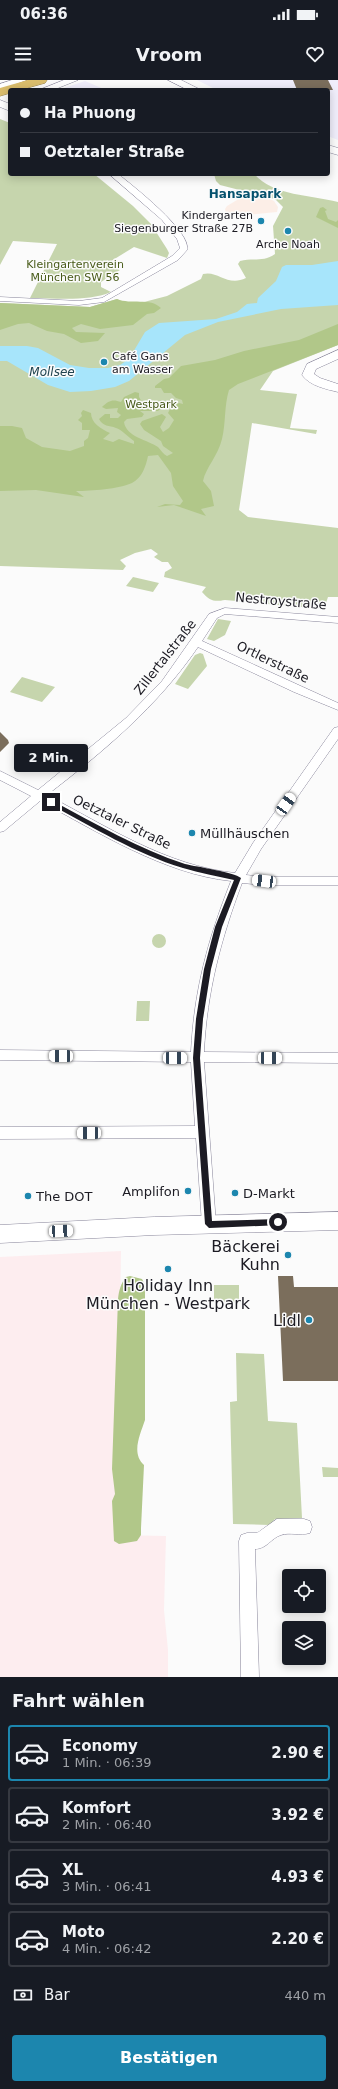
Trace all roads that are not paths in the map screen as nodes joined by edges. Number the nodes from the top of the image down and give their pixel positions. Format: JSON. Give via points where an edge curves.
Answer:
{"nodes":[{"id":1,"x":22,"y":80,"type":"edge"},
{"id":2,"x":42,"y":80,"type":"edge"},
{"id":3,"x":53,"y":80,"type":"edge"},
{"id":4,"x":73,"y":80,"type":"edge"},
{"id":5,"x":173,"y":80,"type":"edge"},
{"id":6,"x":184,"y":80,"type":"edge"},
{"id":7,"x":0,"y":87,"type":"edge"},
{"id":8,"x":27,"y":88,"type":"edge"},
{"id":9,"x":27,"y":88,"type":"edge"},
{"id":10,"x":50,"y":88,"type":"edge"},
{"id":11,"x":191,"y":88,"type":"edge"},
{"id":12,"x":202,"y":88,"type":"edge"},
{"id":13,"x":2,"y":102,"type":"edge"},
{"id":14,"x":8,"y":112,"type":"edge"},
{"id":15,"x":116,"y":176,"type":"edge"},
{"id":16,"x":0,"y":299,"type":"edge"},
{"id":17,"x":338,"y":354,"type":"edge"},
{"id":18,"x":338,"y":388,"type":"edge"},
{"id":19,"x":222,"y":611,"type":"joint"},
{"id":20,"x":338,"y":620,"type":"edge"},
{"id":21,"x":196,"y":642,"type":"junction"},
{"id":22,"x":338,"y":706,"type":"edge"},
{"id":23,"x":338,"y":732,"type":"edge"},
{"id":24,"x":0,"y":775,"type":"edge"},
{"id":25,"x":38,"y":796,"type":"junction"},
{"id":26,"x":0,"y":828,"type":"edge"},
{"id":27,"x":238,"y":878,"type":"junction"},
{"id":28,"x":338,"y":881,"type":"edge"},
{"id":29,"x":0,"y":1055,"type":"edge"},
{"id":30,"x":196,"y":1058,"type":"junction"},
{"id":31,"x":338,"y":1058,"type":"edge"},
{"id":32,"x":202,"y":1132,"type":"junction"},
{"id":33,"x":0,"y":1134,"type":"edge"},
{"id":34,"x":338,"y":1221,"type":"edge"},
{"id":35,"x":209,"y":1224,"type":"junction"},
{"id":36,"x":0,"y":1234,"type":"edge"},
{"id":37,"x":304,"y":1527,"type":"dead end"},
{"id":38,"x":250,"y":1677,"type":"edge"}],
"edges":[{"from":1,"to":7,"type":"main road"},
{"from":2,"to":8,"type":"highway"},
{"from":3,"to":9,"type":"highway"},
{"from":4,"to":10,"type":"main road"},
{"from":5,"to":11,"type":"main road"},
{"from":6,"to":12,"type":"main road"},
{"from":13,"to":14,"type":"main road"},
{"from":15,"to":16,"type":"street","via":[[145,198],[167,222],[183,243],[184,248],[181,252],[170,262],[104,300],[80,303]]},
{"from":17,"to":18,"type":"main road","via":[[311,367],[308,375],[316,381]]},
{"from":19,"to":20,"type":"street","name":"Nestroystraße"},
{"from":19,"to":21,"type":"street","name":"Zillertalstraße","via":[[213,616]]},
{"from":21,"to":22,"type":"street","name":"Ortlerstraße"},
{"from":21,"to":25,"type":"street","name":"Zillertalstraße","via":[[147,704]]},
{"from":23,"to":27,"type":"street","via":[[257,846]]},
{"from":24,"to":25,"type":"street","name":"Oetztaler Straße"},
{"from":25,"to":26,"type":"street","name":"Zillertalstraße"},
{"from":25,"to":27,"type":"street","name":"Oetztaler Straße","via":[[157,856],[192,868]]},
{"from":27,"to":28,"type":"street","name":"Oetztaler Straße","via":[[264,881]]},
{"from":27,"to":30,"type":"street","via":[[219,927],[208,969],[199,1019]]},
{"from":29,"to":30,"type":"street"},
{"from":30,"to":31,"type":"street"},
{"from":30,"to":32,"type":"street"},
{"from":32,"to":33,"type":"street"},
{"from":32,"to":35,"type":"street"},
{"from":34,"to":35,"type":"main road"},
{"from":35,"to":36,"type":"main road"},
{"from":37,"to":38,"type":"street","via":[[277,1526],[260,1541],[247,1541]]}]}
